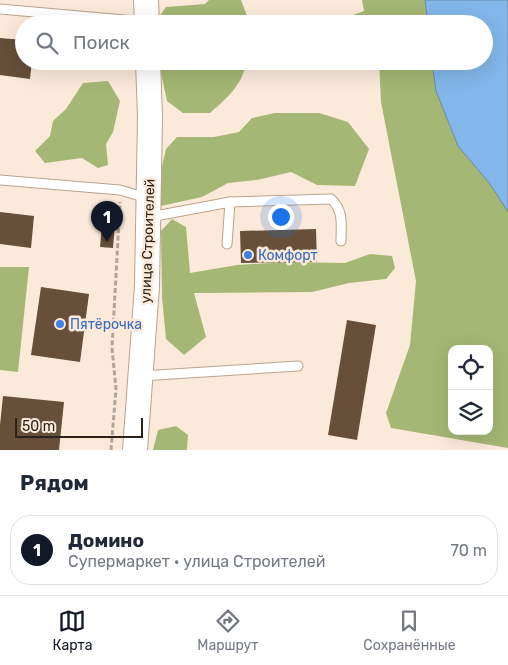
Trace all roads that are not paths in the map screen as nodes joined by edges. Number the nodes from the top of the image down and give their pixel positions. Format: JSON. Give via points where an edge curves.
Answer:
{"nodes":[{"id":1,"x":0,"y":9,"type":"edge"},
{"id":2,"x":147,"y":15,"type":"edge"},
{"id":3,"x":148,"y":70,"type":"edge"},
{"id":4,"x":0,"y":180,"type":"edge"},
{"id":5,"x":230,"y":202,"type":"junction"},
{"id":6,"x":149,"y":208,"type":"junction"},
{"id":7,"x":341,"y":241,"type":"dead end"},
{"id":8,"x":227,"y":244,"type":"dead end"},
{"id":9,"x":298,"y":366,"type":"dead end"},
{"id":10,"x":141,"y":376,"type":"junction"},
{"id":11,"x":135,"y":450,"type":"edge"}],
"edges":[{"from":1,"to":2,"type":"lane"},
{"from":3,"to":6,"type":"street","name":"улица Строителей"},
{"from":4,"to":6,"type":"lane","via":[[120,190]]},
{"from":5,"to":6,"type":"lane"},
{"from":5,"to":7,"type":"lane","via":[[331,199],[342,215]]},
{"from":5,"to":8,"type":"lane"},
{"from":6,"to":10,"type":"street","name":"улица Строителей","via":[[148,286]]},
{"from":9,"to":10,"type":"lane"},
{"from":10,"to":11,"type":"street","name":"улица Строителей"}]}
